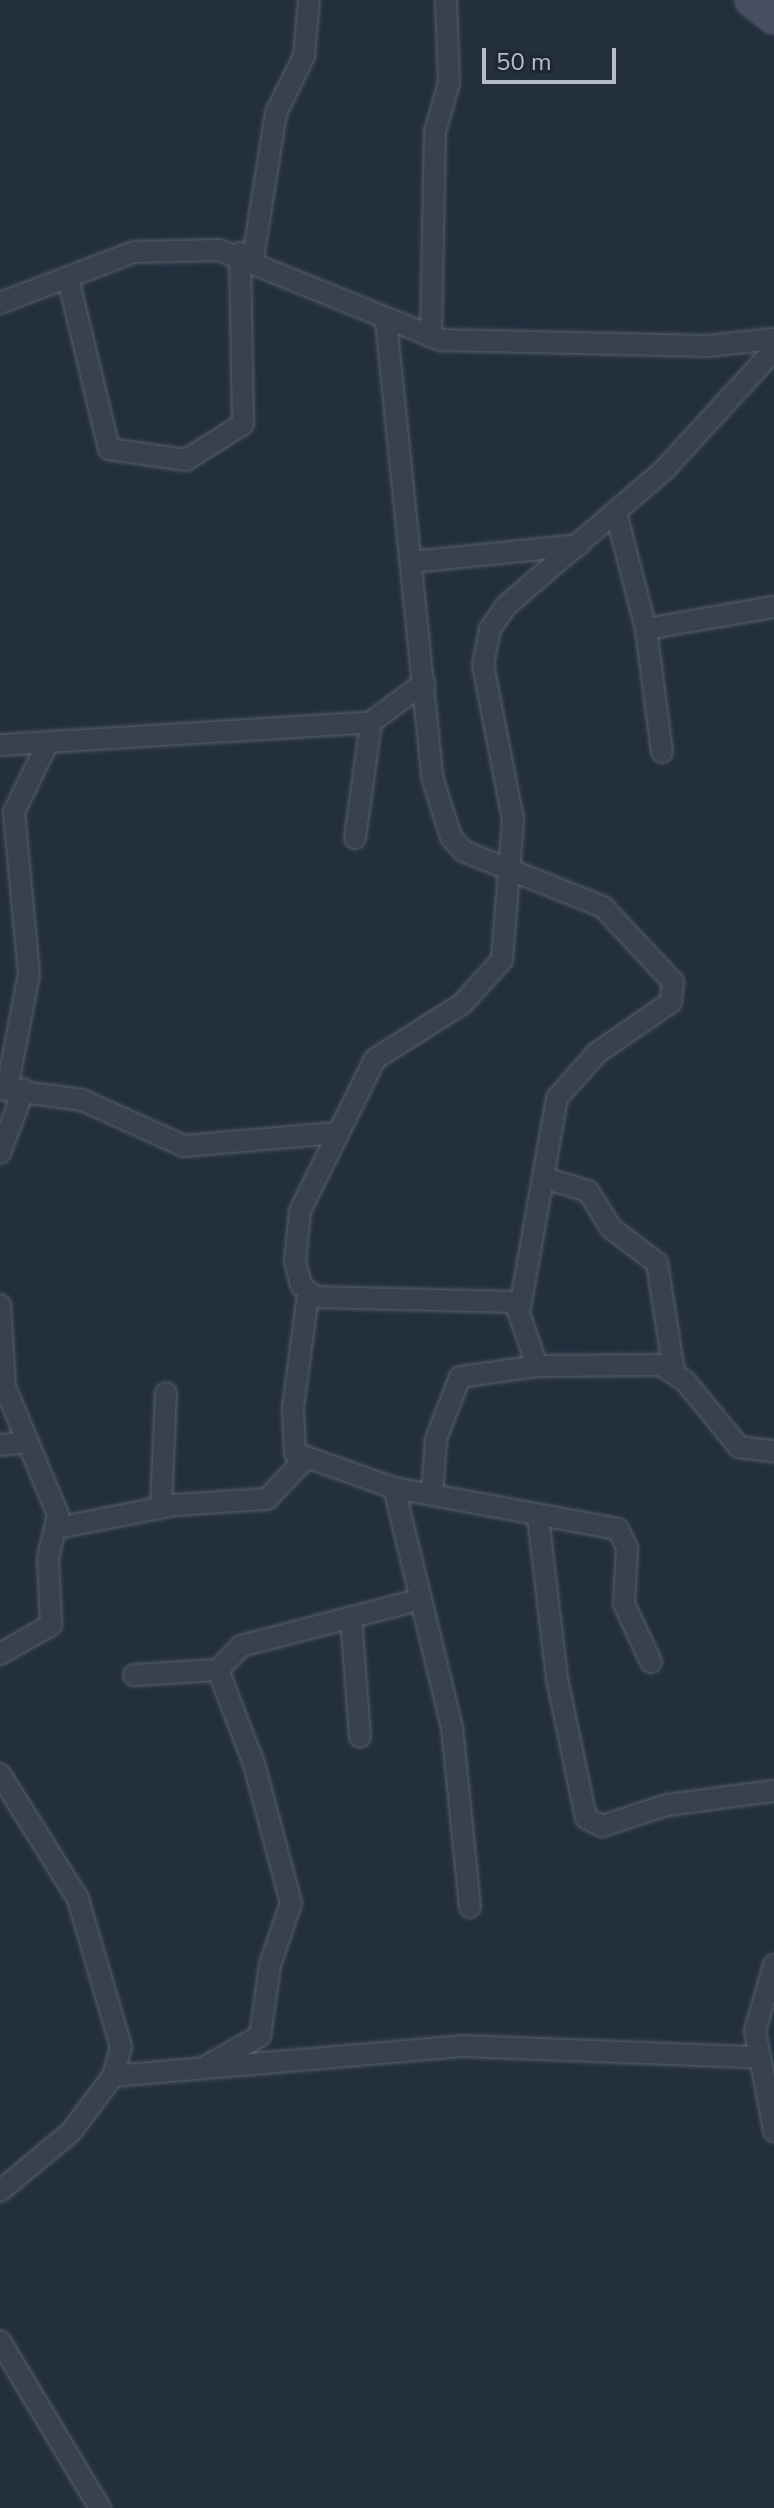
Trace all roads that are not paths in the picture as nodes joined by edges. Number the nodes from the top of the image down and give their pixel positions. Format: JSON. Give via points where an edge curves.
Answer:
{"nodes":[{"id":1,"x":309,"y":0,"type":"edge"},
{"id":2,"x":446,"y":0,"type":"edge"},
{"id":3,"x":751,"y":0,"type":"edge"},
{"id":4,"x":774,"y":18,"type":"edge"},
{"id":5,"x":246,"y":255,"type":"junction"},
{"id":6,"x":68,"y":278,"type":"junction"},
{"id":7,"x":0,"y":303,"type":"edge"},
{"id":8,"x":386,"y":321,"type":"junction"},
{"id":9,"x":431,"y":337,"type":"junction"},
{"id":10,"x":774,"y":339,"type":"edge"},
{"id":11,"x":774,"y":350,"type":"edge"},
{"id":12,"x":616,"y":513,"type":"junction"},
{"id":13,"x":579,"y":545,"type":"junction"},
{"id":14,"x":412,"y":562,"type":"junction"},
{"id":15,"x":774,"y":607,"type":"edge"},
{"id":16,"x":646,"y":629,"type":"junction"},
{"id":17,"x":424,"y":683,"type":"junction"},
{"id":18,"x":371,"y":722,"type":"junction"},
{"id":19,"x":48,"y":742,"type":"junction"},
{"id":20,"x":0,"y":745,"type":"edge"},
{"id":21,"x":662,"y":752,"type":"dead end"},
{"id":22,"x":355,"y":838,"type":"dead end"},
{"id":23,"x":510,"y":866,"type":"junction"},
{"id":24,"x":10,"y":1089,"type":"edge"},
{"id":25,"x":336,"y":1133,"type":"junction"},
{"id":26,"x":0,"y":1153,"type":"edge"},
{"id":27,"x":544,"y":1178,"type":"junction"},
{"id":28,"x":308,"y":1294,"type":"junction"},
{"id":29,"x":0,"y":1305,"type":"edge"},
{"id":30,"x":520,"y":1307,"type":"junction"},
{"id":31,"x":537,"y":1366,"type":"junction"},
{"id":32,"x":674,"y":1371,"type":"junction"},
{"id":33,"x":166,"y":1393,"type":"dead end"},
{"id":34,"x":28,"y":1442,"type":"junction"},
{"id":35,"x":0,"y":1445,"type":"edge"},
{"id":36,"x":774,"y":1451,"type":"edge"},
{"id":37,"x":303,"y":1461,"type":"junction"},
{"id":38,"x":394,"y":1488,"type":"junction"},
{"id":39,"x":432,"y":1495,"type":"junction"},
{"id":40,"x":161,"y":1507,"type":"junction"},
{"id":41,"x":538,"y":1517,"type":"junction"},
{"id":42,"x":57,"y":1528,"type":"junction"},
{"id":43,"x":421,"y":1599,"type":"junction"},
{"id":44,"x":351,"y":1617,"type":"junction"},
{"id":45,"x":0,"y":1654,"type":"edge"},
{"id":46,"x":651,"y":1662,"type":"dead end"},
{"id":47,"x":218,"y":1670,"type":"junction"},
{"id":48,"x":134,"y":1675,"type":"dead end"},
{"id":49,"x":360,"y":1737,"type":"dead end"},
{"id":50,"x":0,"y":1774,"type":"edge"},
{"id":51,"x":774,"y":1791,"type":"edge"},
{"id":52,"x":470,"y":1907,"type":"dead end"},
{"id":53,"x":774,"y":1965,"type":"edge"},
{"id":54,"x":755,"y":2057,"type":"junction"},
{"id":55,"x":203,"y":2071,"type":"junction"},
{"id":56,"x":113,"y":2076,"type":"junction"},
{"id":57,"x":774,"y":2131,"type":"edge"},
{"id":58,"x":0,"y":2191,"type":"edge"},
{"id":59,"x":0,"y":2341,"type":"edge"},
{"id":60,"x":100,"y":2508,"type":"edge"}],
"edges":[{"from":1,"to":5,"type":"street","via":[[304,56],[276,113]]},
{"from":2,"to":9,"type":"street","via":[[449,83],[435,132]]},
{"from":3,"to":4,"type":"street"},
{"from":5,"to":6,"type":"street","via":[[134,252]]},
{"from":5,"to":6,"type":"street","via":[[243,424],[186,460],[109,449]]},
{"from":5,"to":8,"type":"street"},
{"from":6,"to":7,"type":"street"},
{"from":8,"to":9,"type":"street"},
{"from":8,"to":14,"type":"street"},
{"from":9,"to":10,"type":"street","via":[[707,346]]},
{"from":11,"to":12,"type":"street"},
{"from":12,"to":13,"type":"street"},
{"from":12,"to":16,"type":"street"},
{"from":13,"to":14,"type":"street"},
{"from":13,"to":23,"type":"street","via":[[506,606],[486,644],[483,665],[509,786]]},
{"from":14,"to":17,"type":"street"},
{"from":15,"to":16,"type":"street"},
{"from":16,"to":21,"type":"street"},
{"from":17,"to":18,"type":"street"},
{"from":17,"to":23,"type":"street","via":[[435,791],[451,837],[463,851]]},
{"from":18,"to":19,"type":"street"},
{"from":18,"to":22,"type":"street"},
{"from":19,"to":20,"type":"street"},
{"from":19,"to":24,"type":"street","via":[[14,812],[29,974]]},
{"from":23,"to":25,"type":"street","via":[[502,960],[462,1004],[375,1059]]},
{"from":23,"to":27,"type":"street","via":[[603,907],[661,962],[674,991],[663,1009],[585,1063],[557,1098]]},
{"from":24,"to":25,"type":"street","via":[[82,1100],[184,1146]]},
{"from":24,"to":26,"type":"street"},
{"from":25,"to":28,"type":"street","via":[[296,1224],[297,1277]]},
{"from":27,"to":30,"type":"street"},
{"from":27,"to":32,"type":"street","via":[[588,1191],[611,1228],[657,1263]]},
{"from":28,"to":30,"type":"street","via":[[443,1295]]},
{"from":28,"to":37,"type":"street","via":[[293,1408],[292,1442]]},
{"from":29,"to":34,"type":"street","via":[[5,1387]]},
{"from":30,"to":31,"type":"street"},
{"from":31,"to":32,"type":"street","via":[[661,1365]]},
{"from":31,"to":39,"type":"street","via":[[460,1377],[436,1439]]},
{"from":32,"to":36,"type":"street","via":[[739,1447]]},
{"from":33,"to":40,"type":"street"},
{"from":34,"to":35,"type":"street"},
{"from":34,"to":42,"type":"street"},
{"from":37,"to":38,"type":"street"},
{"from":37,"to":40,"type":"street","via":[[267,1499]]},
{"from":38,"to":39,"type":"street"},
{"from":38,"to":43,"type":"street"},
{"from":39,"to":41,"type":"street"},
{"from":40,"to":42,"type":"street"},
{"from":41,"to":46,"type":"street","via":[[608,1524],[625,1536],[624,1604]]},
{"from":41,"to":51,"type":"street","via":[[557,1679],[586,1818],[602,1826],[667,1805]]},
{"from":42,"to":45,"type":"street","via":[[48,1558],[51,1625],[44,1635]]},
{"from":43,"to":44,"type":"street"},
{"from":43,"to":52,"type":"street","via":[[452,1727]]},
{"from":44,"to":47,"type":"street","via":[[241,1646]]},
{"from":44,"to":49,"type":"street"},
{"from":47,"to":48,"type":"street"},
{"from":47,"to":55,"type":"street","via":[[254,1764],[291,1916],[270,1965],[260,2036]]},
{"from":50,"to":56,"type":"street","via":[[78,1899],[121,2047]]},
{"from":53,"to":54,"type":"street","via":[[755,2031]]},
{"from":54,"to":55,"type":"street","via":[[462,2046]]},
{"from":54,"to":57,"type":"street"},
{"from":55,"to":56,"type":"street"},
{"from":56,"to":58,"type":"street","via":[[50,2154]]},
{"from":59,"to":60,"type":"street"}]}
